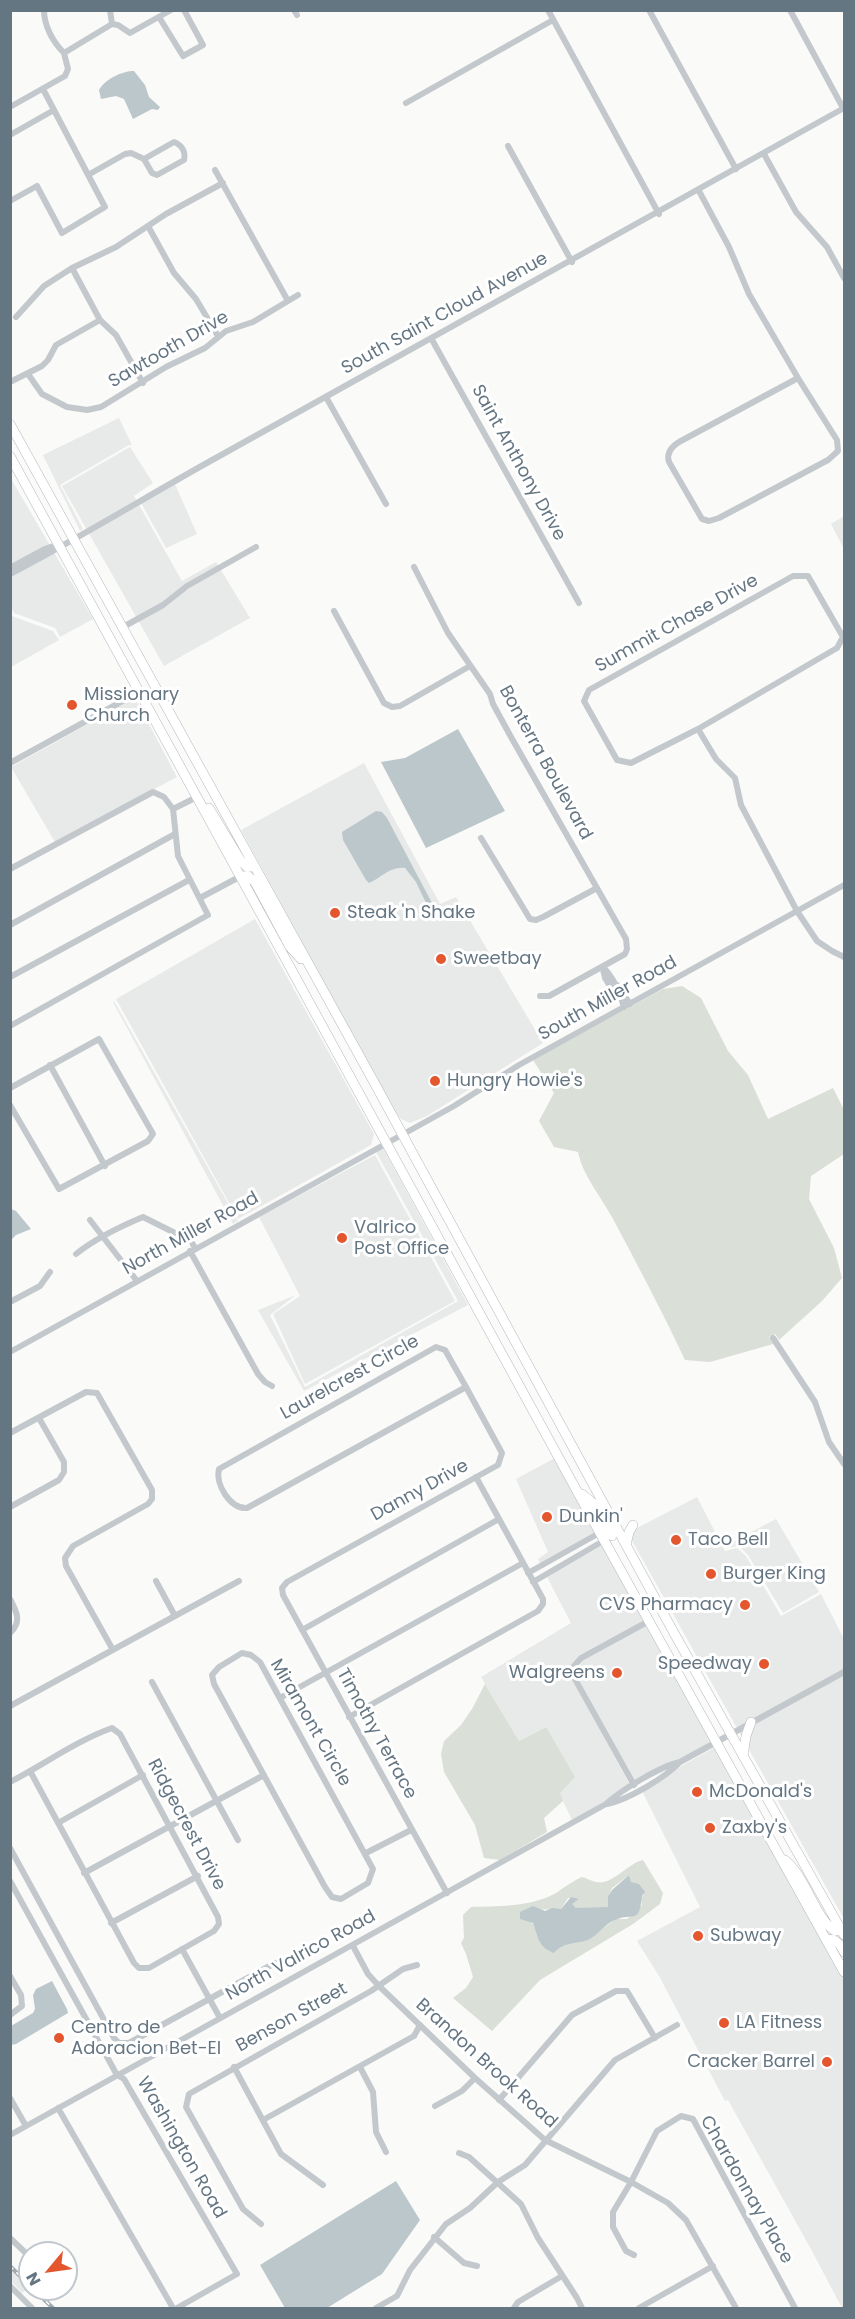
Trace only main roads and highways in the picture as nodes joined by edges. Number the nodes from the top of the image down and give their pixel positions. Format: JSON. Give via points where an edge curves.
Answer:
{"nodes":[{"id":1,"x":10,"y":424,"type":"edge"},
{"id":2,"x":10,"y":456,"type":"edge"},
{"id":3,"x":188,"y":780,"type":"junction"},
{"id":4,"x":255,"y":867,"type":"junction"},
{"id":5,"x":241,"y":876,"type":"junction"},
{"id":6,"x":309,"y":967,"type":"junction"},
{"id":7,"x":495,"y":1304,"type":"junction"},
{"id":8,"x":481,"y":1312,"type":"junction"},
{"id":9,"x":633,"y":1525,"type":"dead end"},
{"id":10,"x":610,"y":1533,"type":"junction"},
{"id":11,"x":626,"y":1545,"type":"junction"},
{"id":12,"x":752,"y":1722,"type":"road end"},
{"id":13,"x":743,"y":1756,"type":"junction"},
{"id":14,"x":778,"y":1855,"type":"junction"},
{"id":15,"x":843,"y":1932,"type":"edge"},
{"id":16,"x":826,"y":1939,"type":"junction"},
{"id":17,"x":844,"y":1952,"type":"edge"},
{"id":18,"x":844,"y":1972,"type":"edge"}],
"edges":[{"from":1,"to":4,"type":"highway"},
{"from":2,"to":3,"type":"highway"},
{"from":3,"to":4,"type":"highway","via":[[222,826],[241,861],[247,867]]},
{"from":3,"to":5,"type":"highway"},
{"from":4,"to":6,"type":"highway"},
{"from":5,"to":6,"type":"highway","via":[[255,882],[290,946]]},
{"from":5,"to":8,"type":"highway"},
{"from":6,"to":7,"type":"highway"},
{"from":7,"to":8,"type":"highway"},
{"from":7,"to":10,"type":"highway"},
{"from":8,"to":10,"type":"highway","via":[[578,1490],[593,1503]]},
{"from":9,"to":11,"type":"highway"},
{"from":10,"to":11,"type":"highway"},
{"from":10,"to":14,"type":"highway","via":[[649,1621]]},
{"from":11,"to":13,"type":"highway"},
{"from":12,"to":13,"type":"highway"},
{"from":13,"to":15,"type":"highway"},
{"from":14,"to":15,"type":"highway","via":[[801,1878],[827,1924]]},
{"from":14,"to":16,"type":"highway"},
{"from":16,"to":17,"type":"highway","via":[[837,1942]]},
{"from":16,"to":18,"type":"highway"}]}
